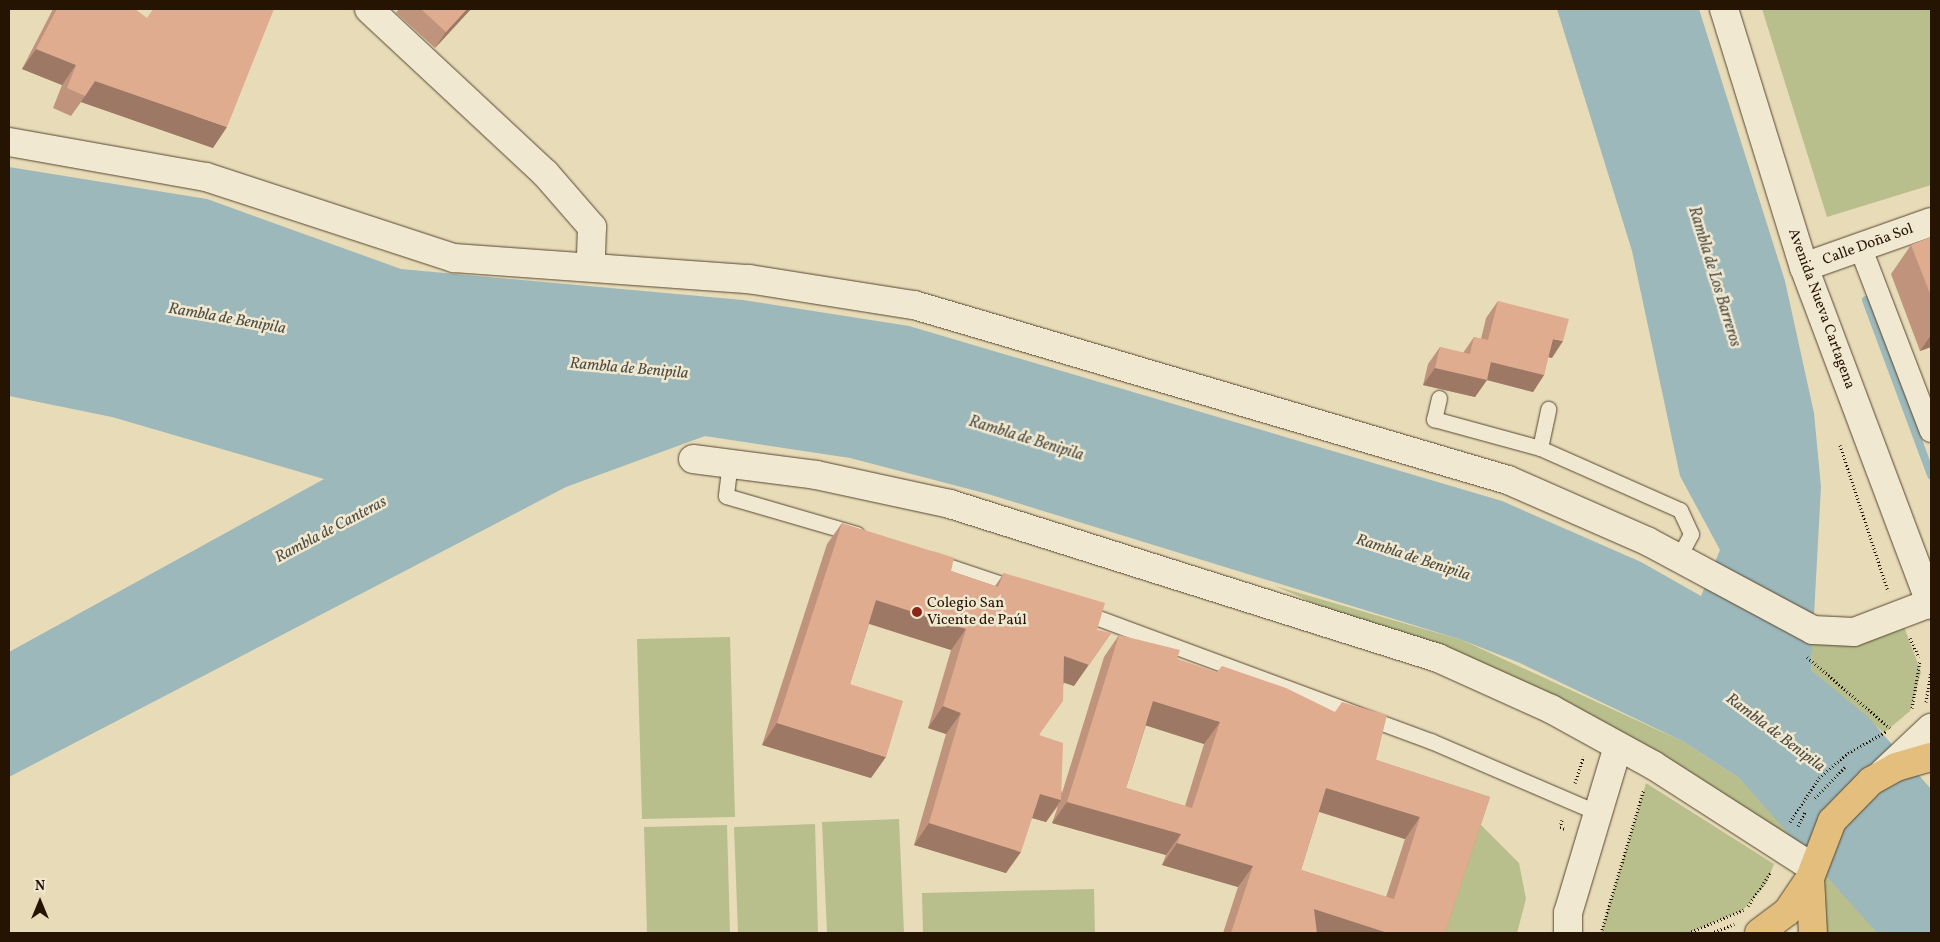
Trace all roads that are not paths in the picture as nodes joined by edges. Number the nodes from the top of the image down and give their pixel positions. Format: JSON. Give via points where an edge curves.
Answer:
{"nodes":[{"id":1,"x":368,"y":9,"type":"edge"},
{"id":2,"x":1724,"y":9,"type":"edge"},
{"id":3,"x":9,"y":142,"type":"edge"},
{"id":4,"x":1931,"y":222,"type":"edge"},
{"id":5,"x":1861,"y":248,"type":"junction"},
{"id":6,"x":591,"y":264,"type":"junction"},
{"id":7,"x":1804,"y":267,"type":"junction"},
{"id":8,"x":1439,"y":398,"type":"dead end"},
{"id":9,"x":1548,"y":409,"type":"dead end"},
{"id":10,"x":1931,"y":431,"type":"edge"},
{"id":11,"x":1540,"y":448,"type":"junction"},
{"id":12,"x":693,"y":459,"type":"dead end"},
{"id":13,"x":730,"y":462,"type":"junction"},
{"id":14,"x":872,"y":540,"type":"edge"},
{"id":15,"x":919,"y":556,"type":"edge"},
{"id":16,"x":1679,"y":558,"type":"junction"},
{"id":17,"x":1029,"y":594,"type":"edge"},
{"id":18,"x":1931,"y":604,"type":"edge"},
{"id":19,"x":1066,"y":607,"type":"edge"},
{"id":20,"x":1931,"y":728,"type":"edge"},
{"id":21,"x":1618,"y":746,"type":"junction"},
{"id":22,"x":1915,"y":758,"type":"edge"},
{"id":23,"x":1598,"y":813,"type":"junction"},
{"id":24,"x":1812,"y":868,"type":"junction"},
{"id":25,"x":1750,"y":927,"type":"edge"},
{"id":26,"x":1568,"y":933,"type":"edge"},
{"id":27,"x":1813,"y":933,"type":"edge"}],
"edges":[{"from":1,"to":6,"type":"street","via":[[545,173],[592,227]]},
{"from":2,"to":7,"type":"street","name":"Avenida Nueva Cartagena"},
{"from":3,"to":6,"type":"street","via":[[206,176],[454,258]]},
{"from":4,"to":5,"type":"street","name":"Calle Doña Sol"},
{"from":5,"to":7,"type":"street","name":"Calle Doña Sol"},
{"from":5,"to":10,"type":"street"},
{"from":6,"to":16,"type":"street","via":[[749,279],[914,305],[1508,480]]},
{"from":7,"to":18,"type":"street","name":"Avenida Nueva Cartagena"},
{"from":8,"to":11,"type":"lane","via":[[1434,419]]},
{"from":9,"to":11,"type":"lane"},
{"from":11,"to":16,"type":"lane","via":[[1680,510],[1691,534]]},
{"from":12,"to":13,"type":"street"},
{"from":13,"to":14,"type":"lane","via":[[726,496]]},
{"from":13,"to":21,"type":"street","via":[[816,474],[950,504],[1286,608],[1438,658],[1550,709]]},
{"from":15,"to":17,"type":"lane"},
{"from":16,"to":18,"type":"street","via":[[1813,630],[1854,632]]},
{"from":19,"to":23,"type":"lane","via":[[1431,741]]},
{"from":20,"to":22,"type":"street"},
{"from":21,"to":23,"type":"street"},
{"from":21,"to":24,"type":"street","via":[[1783,838]]},
{"from":22,"to":24,"type":"main road","via":[[1883,773],[1840,810]]},
{"from":23,"to":26,"type":"street","via":[[1568,913]]},
{"from":24,"to":25,"type":"main road","via":[[1787,912]]},
{"from":24,"to":27,"type":"main road"}]}
